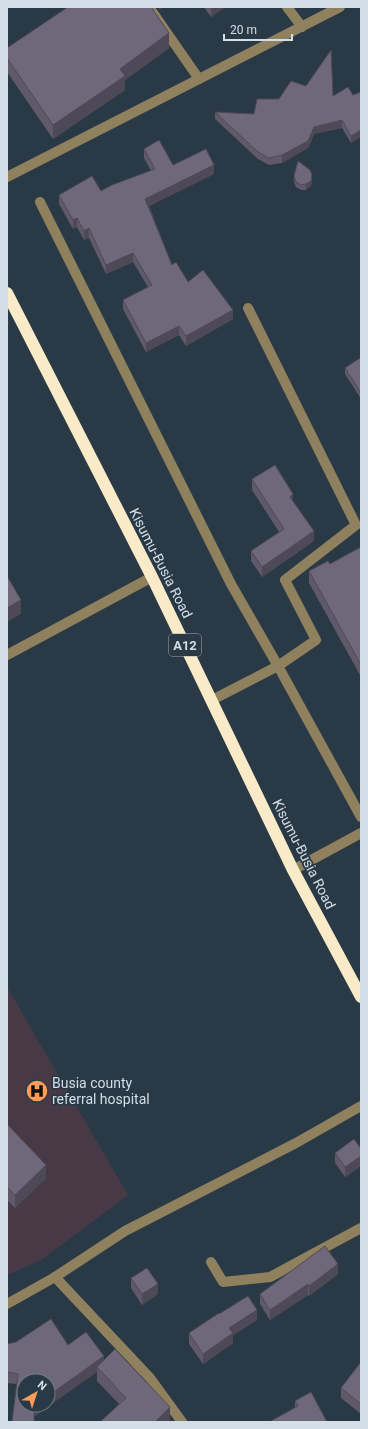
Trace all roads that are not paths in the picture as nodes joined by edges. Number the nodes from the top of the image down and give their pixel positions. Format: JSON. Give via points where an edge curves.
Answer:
{"nodes":[{"id":1,"x":149,"y":7,"type":"edge"},
{"id":2,"x":287,"y":7,"type":"edge"},
{"id":3,"x":340,"y":7,"type":"edge"},
{"id":4,"x":302,"y":27,"type":"junction"},
{"id":5,"x":199,"y":79,"type":"junction"},
{"id":6,"x":7,"y":177,"type":"edge"},
{"id":7,"x":40,"y":202,"type":"dead end"},
{"id":8,"x":7,"y":293,"type":"edge"},
{"id":9,"x":248,"y":308,"type":"dead end"},
{"id":10,"x":152,"y":577,"type":"junction"},
{"id":11,"x":7,"y":655,"type":"edge"},
{"id":12,"x":278,"y":666,"type":"junction"},
{"id":13,"x":212,"y":700,"type":"junction"},
{"id":14,"x":361,"y":817,"type":"edge"},
{"id":15,"x":361,"y":833,"type":"edge"},
{"id":16,"x":293,"y":870,"type":"junction"},
{"id":17,"x":361,"y":997,"type":"edge"},
{"id":18,"x":361,"y":1106,"type":"edge"},
{"id":19,"x":361,"y":1228,"type":"edge"},
{"id":20,"x":211,"y":1262,"type":"dead end"},
{"id":21,"x":55,"y":1277,"type":"junction"},
{"id":22,"x":7,"y":1304,"type":"edge"},
{"id":23,"x":182,"y":1422,"type":"edge"}],
"edges":[{"from":1,"to":5,"type":"street"},
{"from":2,"to":4,"type":"street"},
{"from":3,"to":4,"type":"street"},
{"from":4,"to":5,"type":"street"},
{"from":5,"to":6,"type":"street"},
{"from":7,"to":12,"type":"street","via":[[228,577]]},
{"from":8,"to":10,"type":"highway","name":"Kisumu-Busia Road","number":"A12"},
{"from":9,"to":12,"type":"street","via":[[356,525],[285,580],[316,640]]},
{"from":10,"to":11,"type":"street"},
{"from":10,"to":13,"type":"highway","name":"Kisumu-Busia Road","number":"A12"},
{"from":12,"to":13,"type":"street"},
{"from":12,"to":14,"type":"street"},
{"from":13,"to":16,"type":"highway","name":"Kisumu-Busia Road","number":"A12"},
{"from":15,"to":16,"type":"street"},
{"from":16,"to":17,"type":"highway","name":"Kisumu-Busia Road","number":"A12"},
{"from":18,"to":21,"type":"street","via":[[296,1143],[125,1231]]},
{"from":19,"to":20,"type":"street","via":[[270,1277],[223,1282]]},
{"from":21,"to":22,"type":"street"},
{"from":21,"to":23,"type":"street","via":[[150,1378]]}]}
